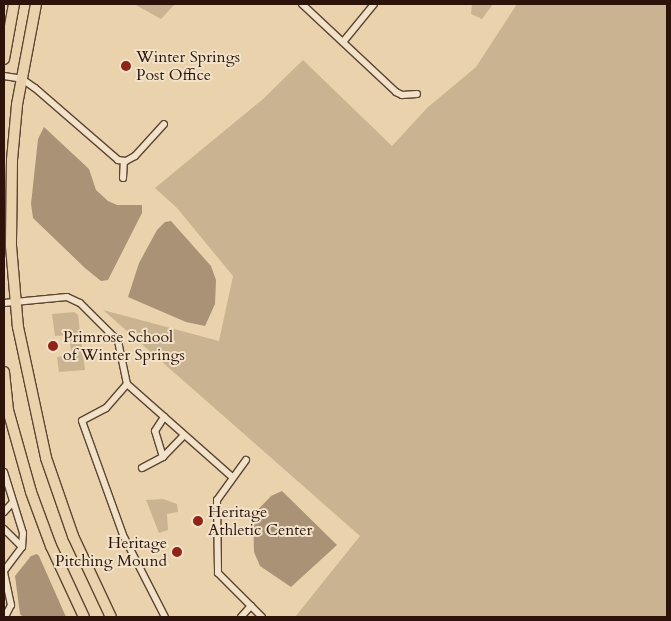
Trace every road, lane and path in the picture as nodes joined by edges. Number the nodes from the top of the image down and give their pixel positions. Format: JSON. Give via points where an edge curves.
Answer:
{"nodes":[{"id":1,"x":14,"y":4,"type":"edge"},
{"id":2,"x":36,"y":4,"type":"edge"},
{"id":3,"x":302,"y":4,"type":"edge"},
{"id":4,"x":374,"y":4,"type":"edge"},
{"id":5,"x":343,"y":42,"type":"junction"},
{"id":6,"x":4,"y":59,"type":"edge"},
{"id":7,"x":4,"y":76,"type":"edge"},
{"id":8,"x":22,"y":79,"type":"junction"},
{"id":9,"x":416,"y":94,"type":"dead end"},
{"id":10,"x":164,"y":124,"type":"dead end"},
{"id":11,"x":124,"y":161,"type":"junction"},
{"id":12,"x":123,"y":178,"type":"dead end"},
{"id":13,"x":15,"y":302,"type":"junction"},
{"id":14,"x":4,"y":303,"type":"edge"},
{"id":15,"x":4,"y":372,"type":"edge"},
{"id":16,"x":128,"y":384,"type":"junction"},
{"id":17,"x":164,"y":417,"type":"junction"},
{"id":18,"x":184,"y":435,"type":"junction"},
{"id":19,"x":163,"y":457,"type":"junction"},
{"id":20,"x":246,"y":460,"type":"dead end"},
{"id":21,"x":142,"y":468,"type":"dead end"},
{"id":22,"x":4,"y":472,"type":"edge"},
{"id":23,"x":232,"y":477,"type":"junction"},
{"id":24,"x":5,"y":482,"type":"edge"},
{"id":25,"x":13,"y":502,"type":"junction"},
{"id":26,"x":4,"y":512,"type":"edge"},
{"id":27,"x":4,"y":530,"type":"edge"},
{"id":28,"x":22,"y":547,"type":"junction"},
{"id":29,"x":4,"y":572,"type":"edge"},
{"id":30,"x":6,"y":594,"type":"edge"},
{"id":31,"x":251,"y":606,"type":"junction"},
{"id":32,"x":5,"y":617,"type":"edge"},
{"id":33,"x":84,"y":617,"type":"edge"},
{"id":34,"x":111,"y":617,"type":"edge"},
{"id":35,"x":165,"y":617,"type":"edge"},
{"id":36,"x":241,"y":617,"type":"edge"},
{"id":37,"x":262,"y":617,"type":"edge"}],
"edges":[{"from":1,"to":6,"type":"main road"},
{"from":2,"to":8,"type":"main road"},
{"from":3,"to":5,"type":"street"},
{"from":4,"to":5,"type":"street"},
{"from":5,"to":9,"type":"street","via":[[396,92],[402,96]]},
{"from":7,"to":8,"type":"street"},
{"from":8,"to":11,"type":"street","via":[[111,156]]},
{"from":8,"to":13,"type":"main road","via":[[11,189]]},
{"from":10,"to":11,"type":"street","via":[[140,153]]},
{"from":11,"to":12,"type":"street"},
{"from":13,"to":14,"type":"street"},
{"from":13,"to":16,"type":"street","via":[[67,297],[80,303],[118,341]]},
{"from":13,"to":34,"type":"main road","via":[[27,378],[46,458],[73,536]]},
{"from":15,"to":33,"type":"main road","via":[[8,410],[31,492]]},
{"from":16,"to":17,"type":"street"},
{"from":16,"to":35,"type":"street","via":[[106,408],[82,421],[123,535]]},
{"from":17,"to":18,"type":"street"},
{"from":17,"to":19,"type":"street","via":[[155,431]]},
{"from":18,"to":19,"type":"street"},
{"from":18,"to":23,"type":"street"},
{"from":19,"to":21,"type":"street"},
{"from":20,"to":23,"type":"street"},
{"from":22,"to":24,"type":"street"},
{"from":23,"to":31,"type":"street","via":[[217,500],[218,573]]},
{"from":24,"to":25,"type":"street"},
{"from":25,"to":26,"type":"street"},
{"from":25,"to":28,"type":"street","via":[[23,533]]},
{"from":27,"to":28,"type":"street"},
{"from":28,"to":29,"type":"street"},
{"from":29,"to":30,"type":"street"},
{"from":30,"to":32,"type":"street","via":[[11,605]]},
{"from":31,"to":36,"type":"street"},
{"from":31,"to":37,"type":"street"}]}
